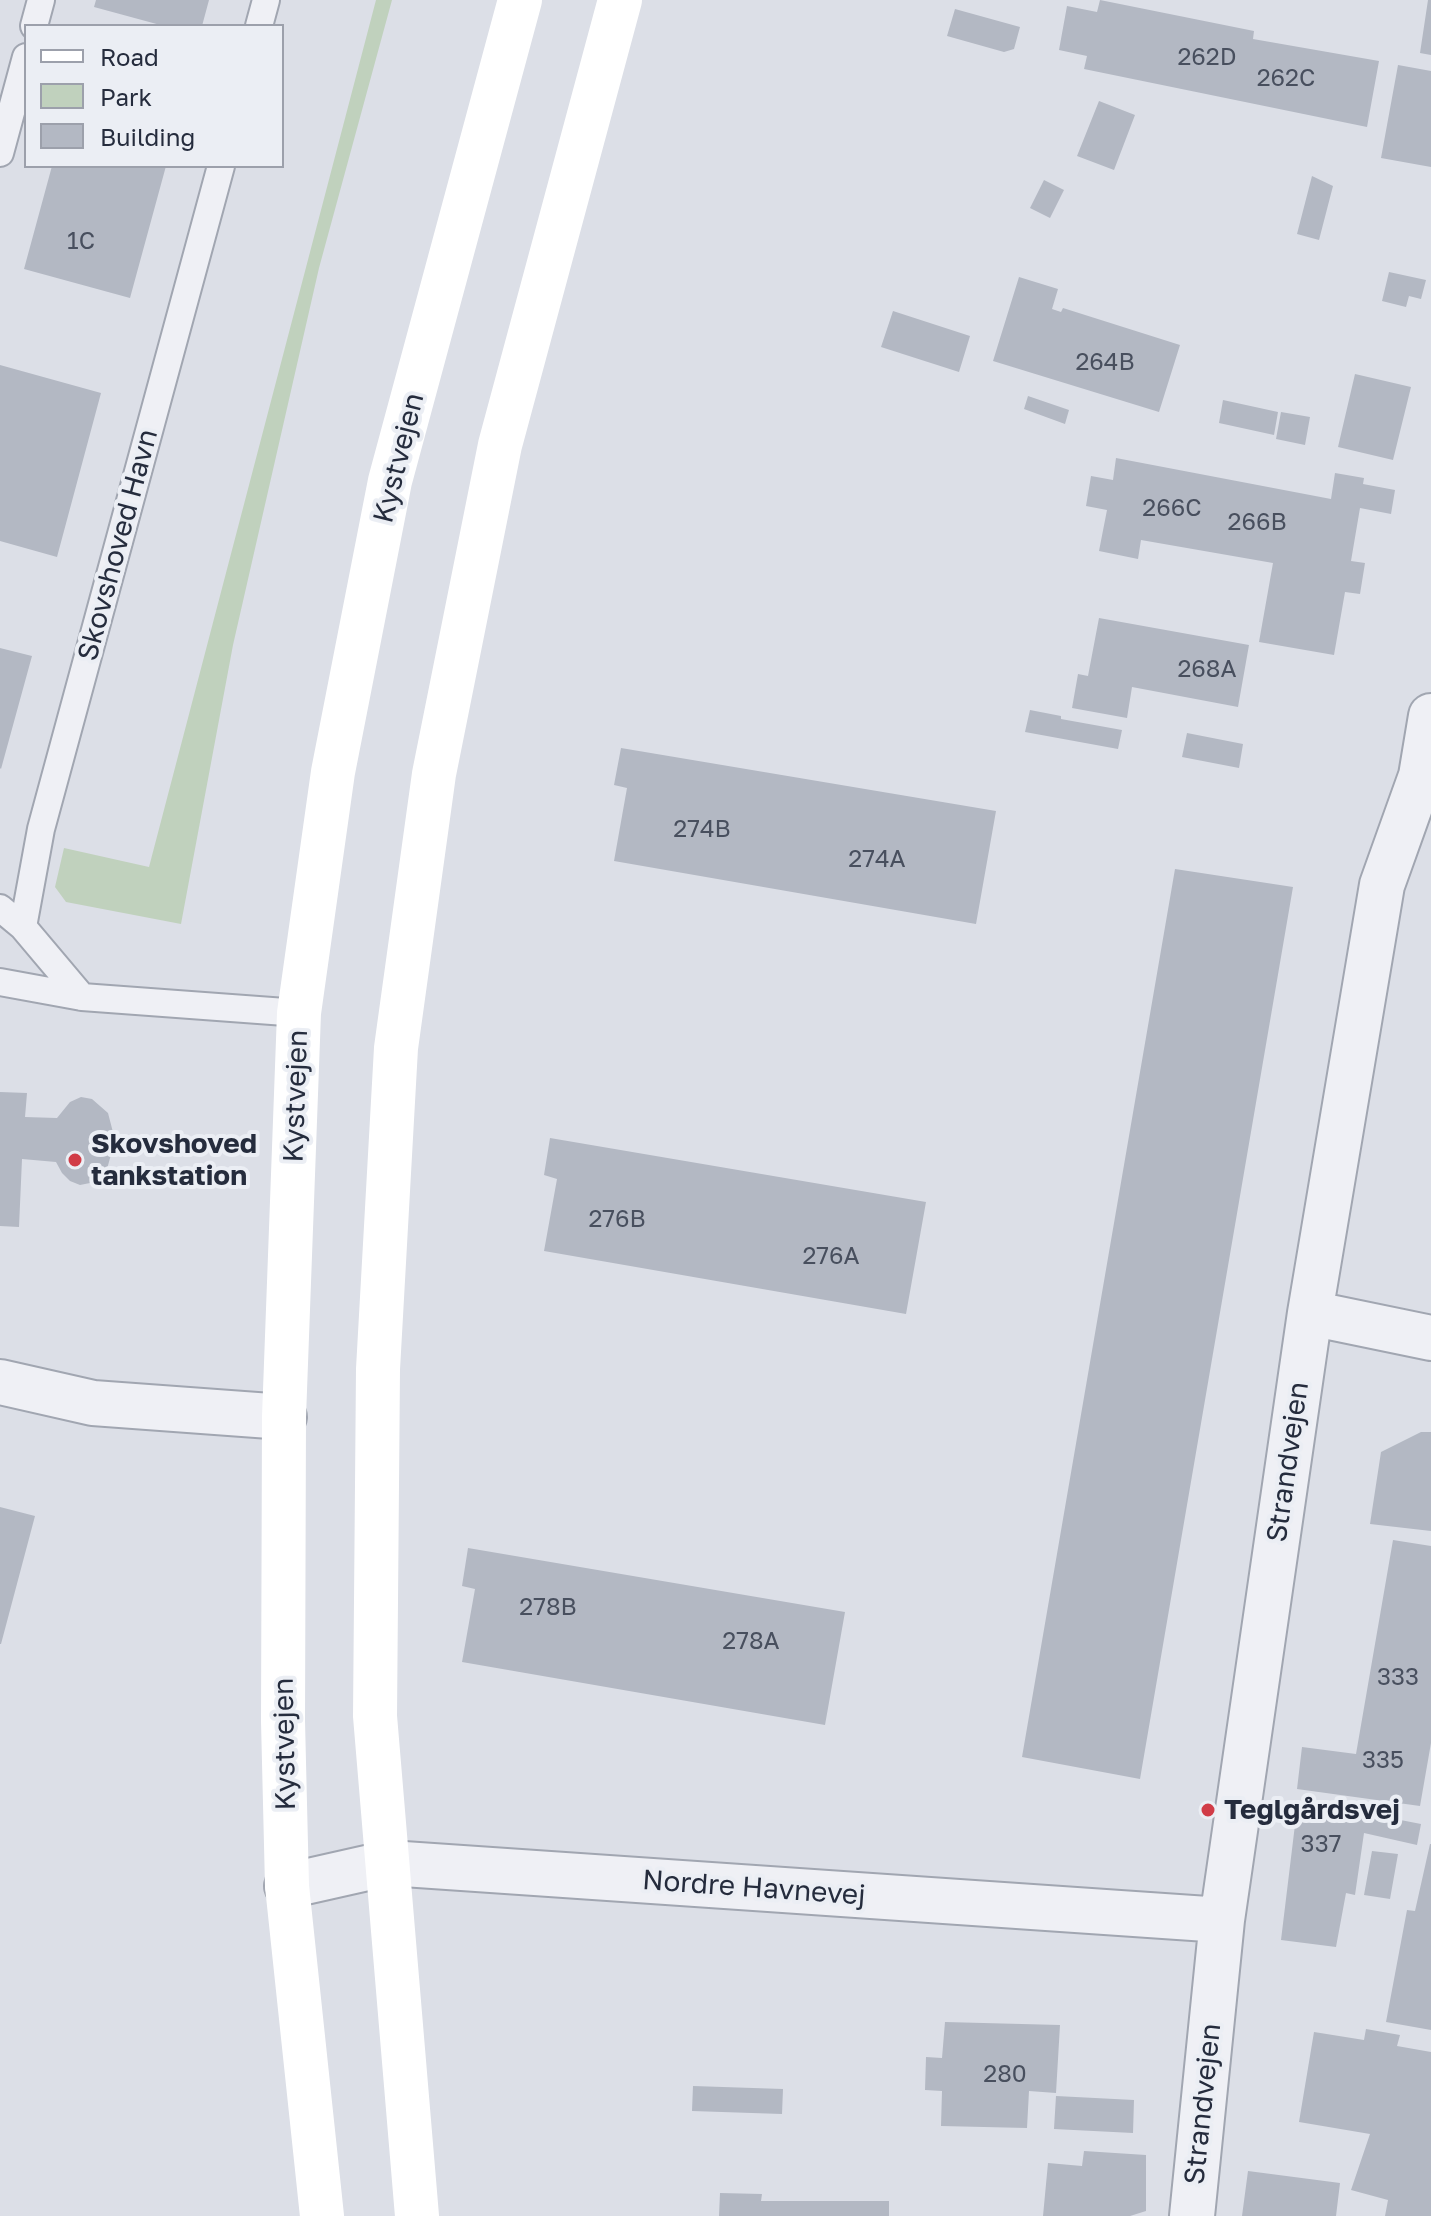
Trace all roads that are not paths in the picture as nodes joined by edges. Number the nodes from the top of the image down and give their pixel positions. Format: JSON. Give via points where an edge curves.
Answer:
{"nodes":[{"id":1,"x":41,"y":0,"type":"edge"},
{"id":2,"x":266,"y":0,"type":"edge"},
{"id":3,"x":520,"y":0,"type":"edge"},
{"id":4,"x":620,"y":0,"type":"edge"},
{"id":5,"x":35,"y":24,"type":"edge"},
{"id":6,"x":260,"y":24,"type":"edge"},
{"id":7,"x":24,"y":64,"type":"edge"},
{"id":8,"x":0,"y":153,"type":"edge"},
{"id":9,"x":220,"y":168,"type":"edge"},
{"id":10,"x":1431,"y":716,"type":"edge"},
{"id":11,"x":0,"y":908,"type":"edge"},
{"id":12,"x":23,"y":927,"type":"junction"},
{"id":13,"x":0,"y":982,"type":"edge"},
{"id":14,"x":82,"y":997,"type":"junction"},
{"id":15,"x":299,"y":1013,"type":"junction"},
{"id":16,"x":1310,"y":1313,"type":"junction"},
{"id":17,"x":1431,"y":1338,"type":"edge"},
{"id":18,"x":0,"y":1382,"type":"edge"},
{"id":19,"x":284,"y":1417,"type":"junction"},
{"id":20,"x":389,"y":1863,"type":"junction"},
{"id":21,"x":287,"y":1886,"type":"junction"},
{"id":22,"x":1222,"y":1920,"type":"junction"},
{"id":23,"x":322,"y":2216,"type":"edge"},
{"id":24,"x":417,"y":2216,"type":"edge"},
{"id":25,"x":1192,"y":2216,"type":"edge"}],
"edges":[{"from":1,"to":5,"type":"lane"},
{"from":2,"to":6,"type":"lane"},
{"from":3,"to":15,"type":"main road","name":"Kystvejen","via":[[390,481],[333,772]]},
{"from":4,"to":20,"type":"main road","via":[[500,445],[434,774],[396,1048],[378,1369],[375,1716]]},
{"from":7,"to":8,"type":"lane"},
{"from":9,"to":12,"type":"lane","name":"Skovshoved Havn","via":[[41,829]]},
{"from":10,"to":16,"type":"street","name":"Strandvejen","via":[[1421,776],[1382,885]]},
{"from":11,"to":12,"type":"lane"},
{"from":12,"to":14,"type":"lane"},
{"from":13,"to":14,"type":"lane"},
{"from":14,"to":15,"type":"lane"},
{"from":15,"to":19,"type":"main road","name":"Kystvejen"},
{"from":16,"to":17,"type":"street"},
{"from":16,"to":22,"type":"street","name":"Strandvejen"},
{"from":18,"to":19,"type":"street","via":[[93,1403]]},
{"from":19,"to":21,"type":"main road","name":"Kystvejen"},
{"from":20,"to":21,"type":"street","name":"Nordre Havnevej"},
{"from":20,"to":22,"type":"street","name":"Nordre Havnevej"},
{"from":20,"to":24,"type":"main road"},
{"from":21,"to":23,"type":"main road","name":"Kystvejen"},
{"from":22,"to":25,"type":"street","name":"Strandvejen"}]}
